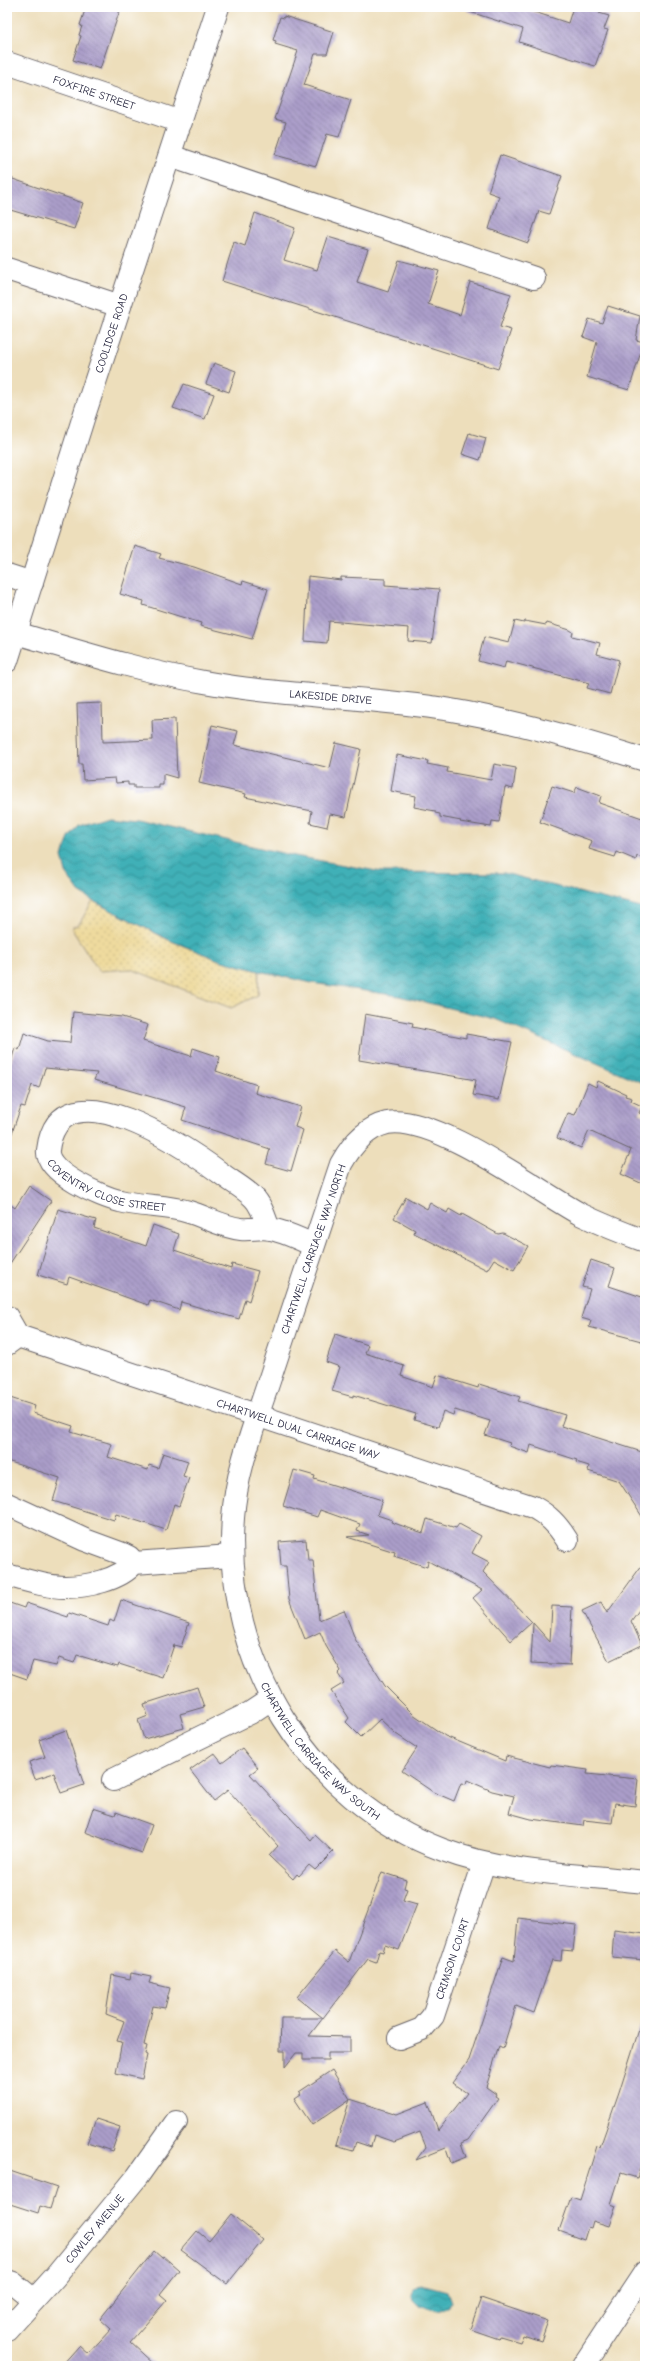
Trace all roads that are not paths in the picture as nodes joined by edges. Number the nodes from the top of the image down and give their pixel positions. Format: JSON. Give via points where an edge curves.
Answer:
{"nodes":[{"id":1,"x":218,"y":7,"type":"edge"},
{"id":2,"x":7,"y":63,"type":"edge"},
{"id":3,"x":181,"y":122,"type":"junction"},
{"id":4,"x":170,"y":156,"type":"junction"},
{"id":5,"x":7,"y":269,"type":"edge"},
{"id":6,"x":534,"y":278,"type":"dead end"},
{"id":7,"x":120,"y":306,"type":"junction"},
{"id":8,"x":7,"y":574,"type":"edge"},
{"id":9,"x":32,"y":583,"type":"junction"},
{"id":10,"x":16,"y":633,"type":"junction"},
{"id":11,"x":7,"y":661,"type":"edge"},
{"id":12,"x":645,"y":760,"type":"edge"},
{"id":13,"x":269,"y":1228,"type":"junction"},
{"id":14,"x":645,"y":1241,"type":"edge"},
{"id":15,"x":313,"y":1245,"type":"junction"},
{"id":16,"x":7,"y":1317,"type":"edge"},
{"id":17,"x":12,"y":1340,"type":"edge"},
{"id":18,"x":258,"y":1415,"type":"junction"},
{"id":19,"x":7,"y":1504,"type":"edge"},
{"id":20,"x":566,"y":1540,"type":"dead end"},
{"id":21,"x":231,"y":1556,"type":"junction"},
{"id":22,"x":134,"y":1563,"type":"junction"},
{"id":23,"x":7,"y":1575,"type":"edge"},
{"id":24,"x":271,"y":1699,"type":"junction"},
{"id":25,"x":113,"y":1780,"type":"dead end"},
{"id":26,"x":484,"y":1863,"type":"junction"},
{"id":27,"x":645,"y":1882,"type":"edge"},
{"id":28,"x":399,"y":2038,"type":"dead end"},
{"id":29,"x":176,"y":2122,"type":"dead end"},
{"id":30,"x":645,"y":2272,"type":"edge"},
{"id":31,"x":7,"y":2281,"type":"edge"},
{"id":32,"x":34,"y":2300,"type":"junction"},
{"id":33,"x":7,"y":2330,"type":"edge"},
{"id":34,"x":583,"y":2366,"type":"edge"}],
"edges":[{"from":1,"to":3,"type":"street","name":"COOLIDGE ROAD"},
{"from":2,"to":3,"type":"street","name":"FOXFIRE STREET"},
{"from":3,"to":4,"type":"street","name":"COOLIDGE ROAD"},
{"from":4,"to":6,"type":"street"},
{"from":4,"to":7,"type":"street","name":"COOLIDGE ROAD"},
{"from":5,"to":7,"type":"street"},
{"from":7,"to":9,"type":"street","name":"COOLIDGE ROAD"},
{"from":8,"to":9,"type":"street"},
{"from":9,"to":10,"type":"street","name":"COOLIDGE ROAD"},
{"from":10,"to":11,"type":"street","name":"COOLIDGE ROAD"},
{"from":10,"to":12,"type":"street","name":"LAKESIDE DRIVE","via":[[130,665],[203,682],[262,691],[450,710],[519,724]]},
{"from":13,"to":13,"type":"street","name":"COVENTRY CLOSE STREET","via":[[253,1197],[197,1155],[134,1121],[109,1113],[78,1112],[65,1116],[56,1125],[48,1151],[50,1161],[73,1180],[108,1198],[188,1211],[239,1229]]},
{"from":13,"to":15,"type":"street","name":"COVENTRY CLOSE STREET"},
{"from":14,"to":15,"type":"street","name":"CHARTWELL CARRIAGE WAY NORTH","via":[[582,1214],[458,1142],[421,1126],[403,1122],[386,1123],[372,1130],[360,1137],[349,1150],[341,1164]]},
{"from":15,"to":18,"type":"street","name":"CHARTWELL CARRIAGE WAY NORTH"},
{"from":16,"to":17,"type":"street","name":"CHARTWELL DUAL CARRIAGE WAY"},
{"from":17,"to":18,"type":"street","name":"CHARTWELL DUAL CARRIAGE WAY"},
{"from":18,"to":20,"type":"street","name":"CHARTWELL DUAL CARRIAGE WAY","via":[[532,1506],[559,1526]]},
{"from":18,"to":21,"type":"street","name":"CHARTWELL CARRIAGE WAY SOUTH","via":[[238,1484]]},
{"from":19,"to":22,"type":"street","via":[[85,1540],[123,1554]]},
{"from":21,"to":22,"type":"street"},
{"from":21,"to":24,"type":"street","name":"CHARTWELL CARRIAGE WAY SOUTH","via":[[240,1613],[252,1657]]},
{"from":22,"to":23,"type":"street","via":[[122,1574],[109,1579],[65,1587]]},
{"from":24,"to":25,"type":"street","via":[[250,1713]]},
{"from":24,"to":26,"type":"street","name":"CHARTWELL CARRIAGE WAY SOUTH","via":[[292,1735],[320,1768],[376,1816],[442,1850]]},
{"from":26,"to":27,"type":"street","name":"CHARTWELL CARRIAGE WAY SOUTH"},
{"from":26,"to":28,"type":"street","name":"CRIMSON COURT","via":[[433,2016],[422,2029]]},
{"from":29,"to":32,"type":"street","name":"COWLEY AVENUE","via":[[137,2177]]},
{"from":30,"to":34,"type":"street"},
{"from":31,"to":32,"type":"street"},
{"from":32,"to":33,"type":"street","name":"COWLEY AVENUE"}]}
